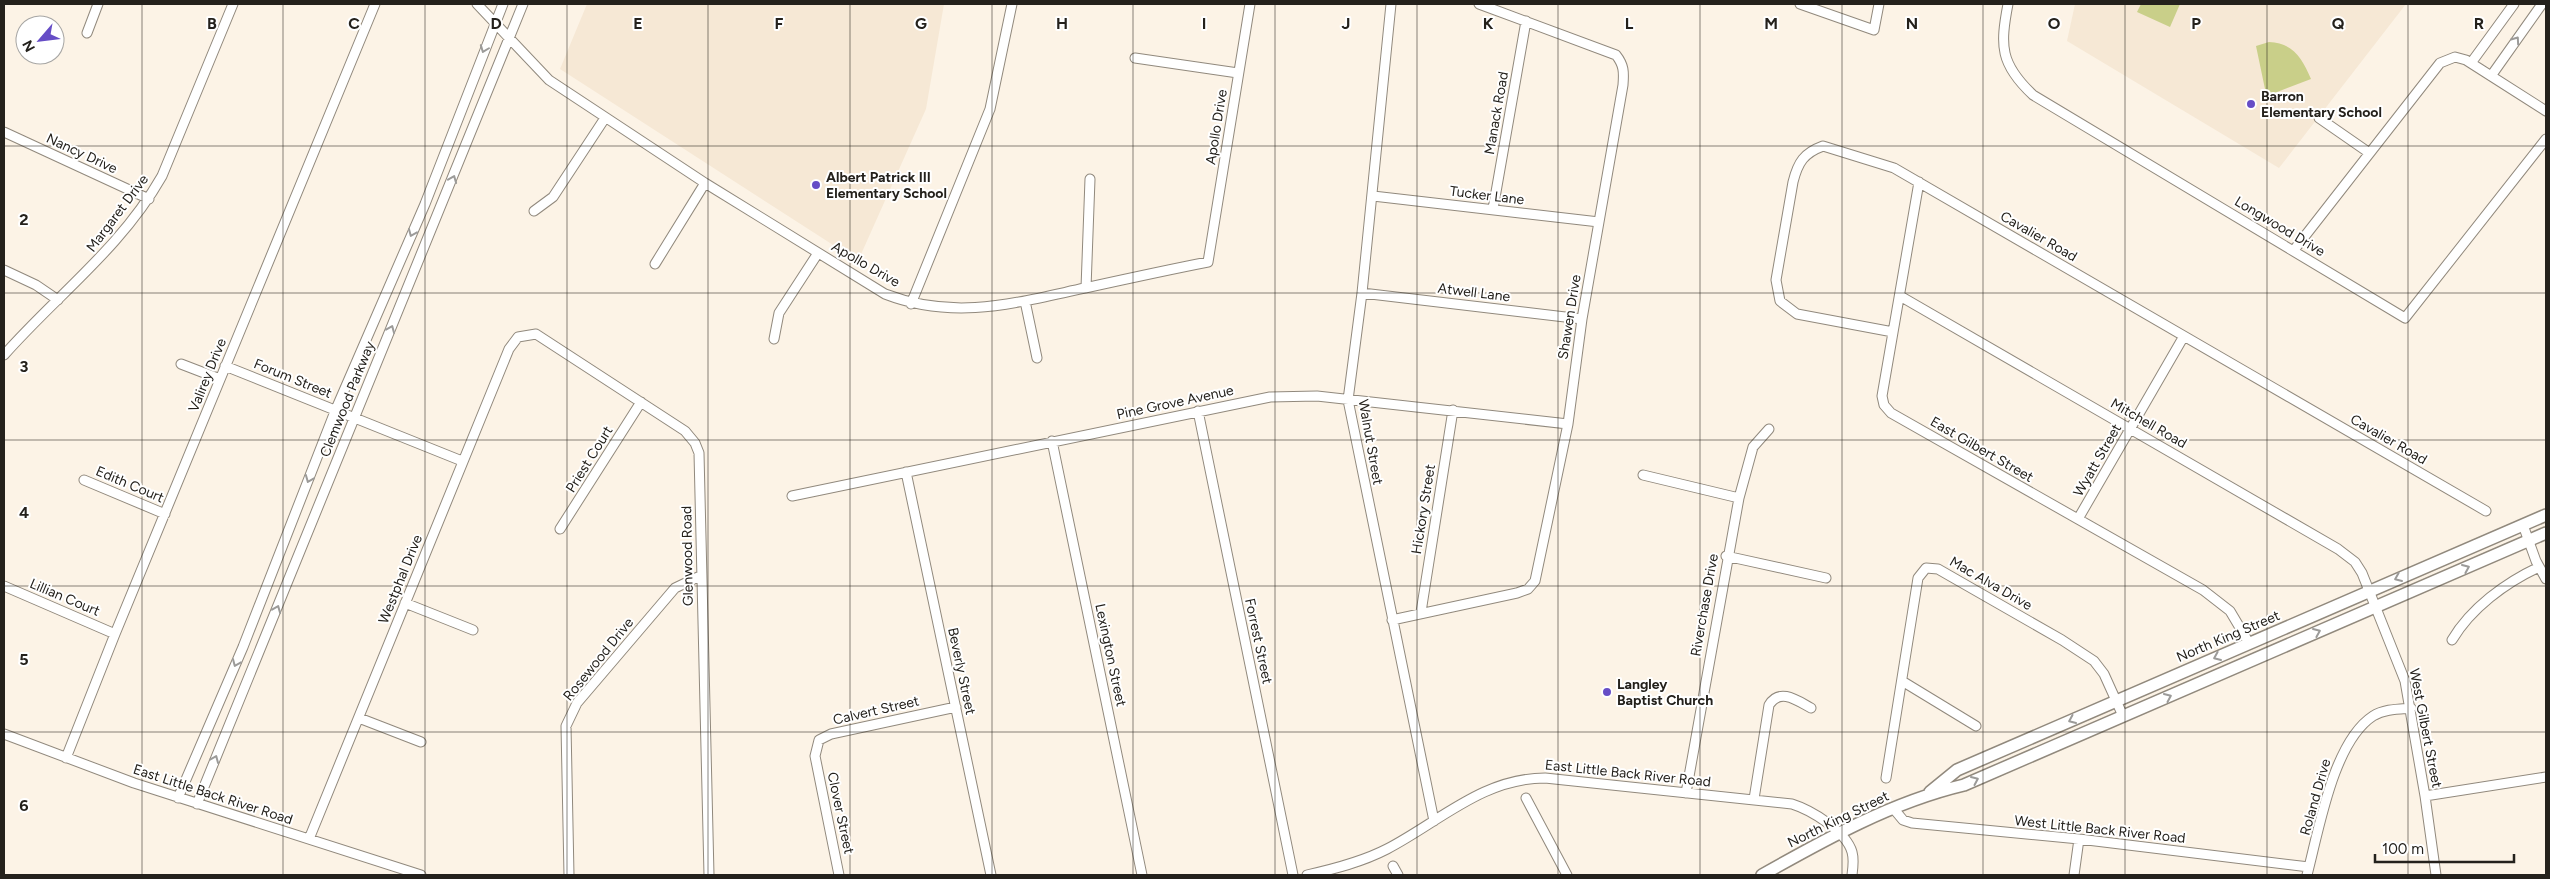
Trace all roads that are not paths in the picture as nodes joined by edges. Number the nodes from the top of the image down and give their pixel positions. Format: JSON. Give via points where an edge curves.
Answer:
{"nodes":[{"id":1,"x":98,"y":4,"type":"edge"},
{"id":2,"x":233,"y":4,"type":"edge"},
{"id":3,"x":375,"y":4,"type":"edge"},
{"id":4,"x":477,"y":4,"type":"edge"},
{"id":5,"x":503,"y":4,"type":"edge"},
{"id":6,"x":523,"y":4,"type":"edge"},
{"id":7,"x":1012,"y":4,"type":"edge"},
{"id":8,"x":1250,"y":4,"type":"edge"},
{"id":9,"x":1391,"y":4,"type":"edge"},
{"id":10,"x":1479,"y":4,"type":"edge"},
{"id":11,"x":1800,"y":4,"type":"edge"},
{"id":12,"x":1879,"y":4,"type":"edge"},
{"id":13,"x":2008,"y":4,"type":"edge"},
{"id":14,"x":2514,"y":4,"type":"edge"},
{"id":15,"x":2542,"y":4,"type":"edge"},
{"id":16,"x":1526,"y":21,"type":"junction"},
{"id":17,"x":494,"y":23,"type":"junction"},
{"id":18,"x":87,"y":32,"type":"dead end"},
{"id":19,"x":509,"y":38,"type":"junction"},
{"id":20,"x":1135,"y":58,"type":"dead end"},
{"id":21,"x":2471,"y":63,"type":"junction"},
{"id":22,"x":1238,"y":73,"type":"junction"},
{"id":23,"x":2493,"y":77,"type":"junction"},
{"id":24,"x":2546,"y":111,"type":"edge"},
{"id":25,"x":605,"y":118,"type":"junction"},
{"id":26,"x":2319,"y":118,"type":"dead end"},
{"id":27,"x":4,"y":132,"type":"edge"},
{"id":28,"x":2546,"y":139,"type":"edge"},
{"id":29,"x":2368,"y":152,"type":"junction"},
{"id":30,"x":1090,"y":179,"type":"dead end"},
{"id":31,"x":1919,"y":182,"type":"junction"},
{"id":32,"x":705,"y":183,"type":"junction"},
{"id":33,"x":1373,"y":196,"type":"junction"},
{"id":34,"x":149,"y":199,"type":"junction"},
{"id":35,"x":1493,"y":209,"type":"junction"},
{"id":36,"x":534,"y":211,"type":"dead end"},
{"id":37,"x":1599,"y":222,"type":"junction"},
{"id":38,"x":2294,"y":250,"type":"junction"},
{"id":39,"x":818,"y":253,"type":"junction"},
{"id":40,"x":655,"y":264,"type":"dead end"},
{"id":41,"x":4,"y":270,"type":"edge"},
{"id":42,"x":1086,"y":288,"type":"junction"},
{"id":43,"x":1362,"y":293,"type":"junction"},
{"id":44,"x":1900,"y":296,"type":"junction"},
{"id":45,"x":58,"y":300,"type":"junction"},
{"id":46,"x":1025,"y":301,"type":"junction"},
{"id":47,"x":911,"y":304,"type":"junction"},
{"id":48,"x":1582,"y":319,"type":"junction"},
{"id":49,"x":1893,"y":332,"type":"junction"},
{"id":50,"x":523,"y":335,"type":"joint"},
{"id":51,"x":2184,"y":336,"type":"junction"},
{"id":52,"x":774,"y":339,"type":"dead end"},
{"id":53,"x":4,"y":355,"type":"edge"},
{"id":54,"x":1037,"y":358,"type":"dead end"},
{"id":55,"x":181,"y":364,"type":"dead end"},
{"id":56,"x":225,"y":366,"type":"junction"},
{"id":57,"x":220,"y":379,"type":"junction"},
{"id":58,"x":1348,"y":400,"type":"junction"},
{"id":59,"x":641,"y":402,"type":"junction"},
{"id":60,"x":336,"y":410,"type":"junction"},
{"id":61,"x":1453,"y":410,"type":"junction"},
{"id":62,"x":1198,"y":411,"type":"junction"},
{"id":63,"x":354,"y":416,"type":"junction"},
{"id":64,"x":1568,"y":424,"type":"junction"},
{"id":65,"x":2130,"y":428,"type":"junction"},
{"id":66,"x":1769,"y":429,"type":"dead end"},
{"id":67,"x":1052,"y":441,"type":"junction"},
{"id":68,"x":462,"y":461,"type":"junction"},
{"id":69,"x":906,"y":472,"type":"junction"},
{"id":70,"x":1642,"y":475,"type":"dead end"},
{"id":71,"x":84,"y":480,"type":"dead end"},
{"id":72,"x":792,"y":496,"type":"dead end"},
{"id":73,"x":1739,"y":498,"type":"junction"},
{"id":74,"x":2486,"y":511,"type":"dead end"},
{"id":75,"x":165,"y":514,"type":"junction"},
{"id":76,"x":2546,"y":516,"type":"edge"},
{"id":77,"x":2078,"y":519,"type":"junction"},
{"id":78,"x":2523,"y":525,"type":"junction"},
{"id":79,"x":560,"y":530,"type":"dead end"},
{"id":80,"x":2546,"y":533,"type":"edge"},
{"id":81,"x":2529,"y":541,"type":"junction"},
{"id":82,"x":1726,"y":556,"type":"junction"},
{"id":83,"x":2539,"y":567,"type":"junction"},
{"id":84,"x":700,"y":576,"type":"junction"},
{"id":85,"x":1826,"y":578,"type":"dead end"},
{"id":86,"x":2546,"y":579,"type":"edge"},
{"id":87,"x":4,"y":586,"type":"edge"},
{"id":88,"x":2370,"y":590,"type":"junction"},
{"id":89,"x":405,"y":603,"type":"junction"},
{"id":90,"x":2377,"y":606,"type":"junction"},
{"id":91,"x":1421,"y":612,"type":"junction"},
{"id":92,"x":1392,"y":620,"type":"junction"},
{"id":93,"x":473,"y":630,"type":"dead end"},
{"id":94,"x":115,"y":634,"type":"junction"},
{"id":95,"x":2452,"y":640,"type":"dead end"},
{"id":96,"x":2249,"y":643,"type":"junction"},
{"id":97,"x":1902,"y":681,"type":"junction"},
{"id":98,"x":2116,"y":700,"type":"junction"},
{"id":99,"x":956,"y":707,"type":"junction"},
{"id":100,"x":1811,"y":708,"type":"dead end"},
{"id":101,"x":2410,"y":708,"type":"junction"},
{"id":102,"x":2123,"y":716,"type":"junction"},
{"id":103,"x":359,"y":718,"type":"junction"},
{"id":104,"x":1976,"y":726,"type":"dead end"},
{"id":105,"x":4,"y":734,"type":"edge"},
{"id":106,"x":421,"y":742,"type":"dead end"},
{"id":107,"x":815,"y":756,"type":"joint"},
{"id":108,"x":66,"y":758,"type":"junction"},
{"id":109,"x":2546,"y":777,"type":"edge"},
{"id":110,"x":1886,"y":778,"type":"dead end"},
{"id":111,"x":1686,"y":793,"type":"junction"},
{"id":112,"x":1928,"y":793,"type":"junction"},
{"id":113,"x":2425,"y":796,"type":"junction"},
{"id":114,"x":178,"y":798,"type":"junction"},
{"id":115,"x":1526,"y":798,"type":"dead end"},
{"id":116,"x":1754,"y":799,"type":"junction"},
{"id":117,"x":196,"y":804,"type":"junction"},
{"id":118,"x":1893,"y":808,"type":"junction"},
{"id":119,"x":1434,"y":821,"type":"junction"},
{"id":120,"x":1839,"y":834,"type":"junction"},
{"id":121,"x":309,"y":839,"type":"junction"},
{"id":122,"x":2080,"y":839,"type":"junction"},
{"id":123,"x":1393,"y":866,"type":"dead end"},
{"id":124,"x":2308,"y":871,"type":"edge"},
{"id":125,"x":418,"y":874,"type":"edge"},
{"id":126,"x":569,"y":875,"type":"edge"},
{"id":127,"x":709,"y":875,"type":"edge"},
{"id":128,"x":839,"y":875,"type":"edge"},
{"id":129,"x":991,"y":875,"type":"edge"},
{"id":130,"x":1142,"y":875,"type":"edge"},
{"id":131,"x":1293,"y":875,"type":"edge"},
{"id":132,"x":1307,"y":875,"type":"edge"},
{"id":133,"x":1398,"y":875,"type":"edge"},
{"id":134,"x":1567,"y":875,"type":"edge"},
{"id":135,"x":1762,"y":875,"type":"edge"},
{"id":136,"x":1852,"y":875,"type":"edge"},
{"id":137,"x":2074,"y":875,"type":"edge"},
{"id":138,"x":2436,"y":875,"type":"edge"}],
"edges":[{"from":1,"to":18,"type":"street"},
{"from":2,"to":34,"type":"street","name":"Margaret Drive","via":[[162,176]]},
{"from":3,"to":56,"type":"street","name":"Valirey Drive"},
{"from":4,"to":17,"type":"street","name":"Apollo Drive"},
{"from":5,"to":17,"type":"street","name":"Clemwood Parkway"},
{"from":6,"to":19,"type":"street","name":"Clemwood Parkway"},
{"from":7,"to":47,"type":"street","via":[[990,109]]},
{"from":8,"to":22,"type":"street","name":"Apollo Drive"},
{"from":9,"to":33,"type":"street","name":"Walnut Street"},
{"from":10,"to":16,"type":"street","name":"Shawen Drive"},
{"from":11,"to":12,"type":"street","via":[[1874,30]]},
{"from":13,"to":38,"type":"street","name":"Longwood Drive","via":[[2002,36],[2004,53],[2011,70],[2033,95]]},
{"from":14,"to":21,"type":"street"},
{"from":23,"to":15,"type":"street","one_way":true},
{"from":16,"to":35,"type":"street","name":"Manack Road"},
{"from":16,"to":37,"type":"street","name":"Shawen Drive","via":[[1592,44],[1616,55],[1622,62],[1623,85]]},
{"from":17,"to":19,"type":"street","name":"Apollo Drive"},
{"from":17,"to":60,"type":"street","name":"Clemwood Parkway","one_way":true,"via":[[424,204]]},
{"from":19,"to":25,"type":"street","name":"Apollo Drive","via":[[549,80]]},
{"from":63,"to":19,"type":"street","name":"Clemwood Parkway","one_way":true},
{"from":20,"to":22,"type":"street"},
{"from":21,"to":23,"type":"street"},
{"from":21,"to":29,"type":"street","via":[[2455,57],[2440,63]]},
{"from":22,"to":42,"type":"street","name":"Apollo Drive","via":[[1208,262]]},
{"from":23,"to":24,"type":"street"},
{"from":25,"to":32,"type":"street","name":"Apollo Drive"},
{"from":25,"to":36,"type":"street","via":[[553,197]]},
{"from":26,"to":29,"type":"street"},
{"from":27,"to":34,"type":"street","name":"Nancy Drive"},
{"from":28,"to":38,"type":"street","name":"Longwood Drive","via":[[2405,318]]},
{"from":29,"to":38,"type":"street"},
{"from":30,"to":42,"type":"street"},
{"from":31,"to":44,"type":"street","name":"East Gilbert Street"},
{"from":31,"to":49,"type":"street","name":"Cavalier Road","via":[[1894,168],[1823,146],[1803,155],[1793,182],[1776,280],[1780,301],[1798,314]]},
{"from":31,"to":51,"type":"street","name":"Cavalier Road"},
{"from":32,"to":39,"type":"street","name":"Apollo Drive"},
{"from":32,"to":40,"type":"street"},
{"from":33,"to":35,"type":"street","name":"Tucker Lane"},
{"from":33,"to":43,"type":"street","name":"Walnut Street"},
{"from":34,"to":45,"type":"street","name":"Margaret Drive","via":[[95,264]]},
{"from":35,"to":37,"type":"street","name":"Tucker Lane"},
{"from":37,"to":48,"type":"street","name":"Shawen Drive"},
{"from":39,"to":47,"type":"street","name":"Apollo Drive","via":[[860,280]]},
{"from":39,"to":52,"type":"street","via":[[779,313]]},
{"from":41,"to":45,"type":"street"},
{"from":42,"to":46,"type":"street","name":"Apollo Drive"},
{"from":43,"to":48,"type":"street","name":"Atwell Lane"},
{"from":43,"to":58,"type":"street","name":"Walnut Street"},
{"from":44,"to":49,"type":"street","name":"East Gilbert Street"},
{"from":44,"to":65,"type":"street","name":"Mitchell Road"},
{"from":45,"to":53,"type":"street","name":"Margaret Drive"},
{"from":46,"to":47,"type":"street","name":"Apollo Drive","via":[[957,309]]},
{"from":46,"to":54,"type":"street"},
{"from":48,"to":64,"type":"street","name":"Shawen Drive"},
{"from":49,"to":77,"type":"street","name":"East Gilbert Street","via":[[1882,396],[1884,405],[1892,414]]},
{"from":50,"to":59,"type":"street","name":"Glenwood Road","via":[[536,334],[544,338]]},
{"from":50,"to":68,"type":"street","name":"Westphal Drive","via":[[514,340],[509,349]]},
{"from":51,"to":65,"type":"street","name":"Wyatt Street"},
{"from":51,"to":74,"type":"street","name":"Cavalier Road"},
{"from":55,"to":57,"type":"street"},
{"from":56,"to":57,"type":"street","name":"Valirey Drive"},
{"from":56,"to":60,"type":"street","name":"Forum Street"},
{"from":57,"to":75,"type":"street","name":"Valirey Drive"},
{"from":58,"to":61,"type":"street","name":"Pine Grove Avenue"},
{"from":58,"to":62,"type":"street","name":"Pine Grove Avenue","via":[[1294,395]]},
{"from":58,"to":92,"type":"street","name":"Walnut Street"},
{"from":59,"to":79,"type":"street","name":"Priest Court"},
{"from":59,"to":84,"type":"street","name":"Glenwood Road","via":[[685,431],[699,453]]},
{"from":60,"to":63,"type":"street","name":"Forum Street"},
{"from":60,"to":114,"type":"street","name":"Clemwood Parkway","one_way":true,"via":[[243,647]]},
{"from":61,"to":64,"type":"street","name":"Pine Grove Avenue"},
{"from":61,"to":91,"type":"street","name":"Hickory Street"},
{"from":62,"to":67,"type":"street","name":"Pine Grove Avenue"},
{"from":62,"to":131,"type":"street","name":"Forrest Street"},
{"from":63,"to":68,"type":"street","name":"Forum Street"},
{"from":117,"to":63,"type":"street","name":"Clemwood Parkway","one_way":true},
{"from":64,"to":91,"type":"street","name":"Shawen Drive","via":[[1535,581],[1528,589],[1517,593]]},
{"from":65,"to":77,"type":"street","name":"Wyatt Street"},
{"from":65,"to":88,"type":"street","name":"Mitchell Road","via":[[2346,554],[2358,566]]},
{"from":66,"to":73,"type":"street","name":"Riverchase Drive","via":[[1753,447]]},
{"from":67,"to":69,"type":"street","name":"Pine Grove Avenue"},
{"from":67,"to":130,"type":"street","name":"Lexington Street"},
{"from":68,"to":89,"type":"street","name":"Westphal Drive"},
{"from":69,"to":72,"type":"street","name":"Pine Grove Avenue"},
{"from":69,"to":99,"type":"street","name":"Beverly Street"},
{"from":70,"to":73,"type":"street"},
{"from":71,"to":75,"type":"street","name":"Edith Court"},
{"from":73,"to":82,"type":"street","name":"Riverchase Drive"},
{"from":75,"to":94,"type":"street","name":"Valirey Drive"},
{"from":76,"to":78,"type":"main road","name":"North King Street"},
{"from":77,"to":96,"type":"street","name":"East Gilbert Street","via":[[2203,590],[2230,611]]},
{"from":78,"to":81,"type":"street"},
{"from":78,"to":88,"type":"main road","name":"North King Street","one_way":true},
{"from":80,"to":81,"type":"main road","name":"North King Street"},
{"from":81,"to":83,"type":"street"},
{"from":90,"to":81,"type":"main road","name":"North King Street","one_way":true},
{"from":82,"to":85,"type":"street"},
{"from":82,"to":111,"type":"street","name":"Riverchase Drive"},
{"from":83,"to":86,"type":"street"},
{"from":83,"to":95,"type":"street","via":[[2502,587],[2462,625]]},
{"from":84,"to":126,"type":"street","name":"Rosewood Drive","via":[[675,588],[577,703],[566,726]]},
{"from":84,"to":127,"type":"street","name":"Glenwood Road"},
{"from":87,"to":94,"type":"street","name":"Lillian Court"},
{"from":88,"to":90,"type":"street","name":"West Gilbert Street"},
{"from":88,"to":96,"type":"main road","name":"North King Street"},
{"from":89,"to":93,"type":"street"},
{"from":89,"to":103,"type":"street","name":"Westphal Drive"},
{"from":90,"to":101,"type":"street","name":"West Gilbert Street","via":[[2401,668]]},
{"from":102,"to":90,"type":"main road","name":"North King Street","one_way":true},
{"from":91,"to":92,"type":"street","name":"Shawen Drive"},
{"from":92,"to":119,"type":"street","name":"Walnut Street"},
{"from":94,"to":108,"type":"street","name":"Valirey Drive"},
{"from":96,"to":98,"type":"main road","name":"North King Street","one_way":true},
{"from":97,"to":98,"type":"street","name":"Mac Alva Drive","via":[[1918,578],[1926,568],[1932,567],[2084,654],[2099,666]]},
{"from":97,"to":104,"type":"street"},
{"from":97,"to":110,"type":"street","name":"Mac Alva Drive"},
{"from":98,"to":102,"type":"street","name":"Mac Alva Drive"},
{"from":98,"to":112,"type":"main road","name":"North King Street","one_way":true,"via":[[1957,770]]},
{"from":99,"to":107,"type":"street","name":"Calvert Street","via":[[831,734],[819,740]]},
{"from":99,"to":129,"type":"street","name":"Beverly Street"},
{"from":100,"to":116,"type":"street","via":[[1791,696],[1777,697],[1769,705]]},
{"from":101,"to":113,"type":"street","name":"West Gilbert Street"},
{"from":101,"to":124,"type":"street","name":"Roland Drive","via":[[2375,714],[2348,746],[2336,767]]},
{"from":112,"to":102,"type":"main road","name":"North King Street","one_way":true,"via":[[1964,785]]},
{"from":103,"to":106,"type":"street"},
{"from":103,"to":121,"type":"street","name":"Westphal Drive"},
{"from":105,"to":108,"type":"street","name":"East Little Back River Road"},
{"from":107,"to":128,"type":"street","name":"Clover Street"},
{"from":108,"to":114,"type":"street","name":"East Little Back River Road"},
{"from":109,"to":113,"type":"street"},
{"from":111,"to":116,"type":"street","name":"East Little Back River Road"},
{"from":111,"to":119,"type":"street","name":"East Little Back River Road","via":[[1573,780],[1524,778],[1487,789]]},
{"from":112,"to":118,"type":"main road","name":"North King Street"},
{"from":113,"to":138,"type":"street","name":"West Gilbert Street"},
{"from":114,"to":117,"type":"street","name":"East Little Back River Road"},
{"from":115,"to":134,"type":"street"},
{"from":116,"to":120,"type":"street","name":"East Little Back River Road","via":[[1801,806],[1820,816]]},
{"from":117,"to":121,"type":"street","name":"East Little Back River Road"},
{"from":118,"to":120,"type":"main road","name":"North King Street"},
{"from":118,"to":122,"type":"street","name":"West Little Back River Road","via":[[1903,820],[1912,823]]},
{"from":119,"to":132,"type":"street","name":"East Little Back River Road","via":[[1365,859]]},
{"from":120,"to":135,"type":"main road","name":"North King Street"},
{"from":120,"to":136,"type":"street","name":"East Little Back River Road","via":[[1852,851]]},
{"from":121,"to":125,"type":"street","name":"East Little Back River Road"},
{"from":122,"to":124,"type":"street","name":"West Little Back River Road"},
{"from":122,"to":137,"type":"street"},
{"from":123,"to":133,"type":"street"}]}
